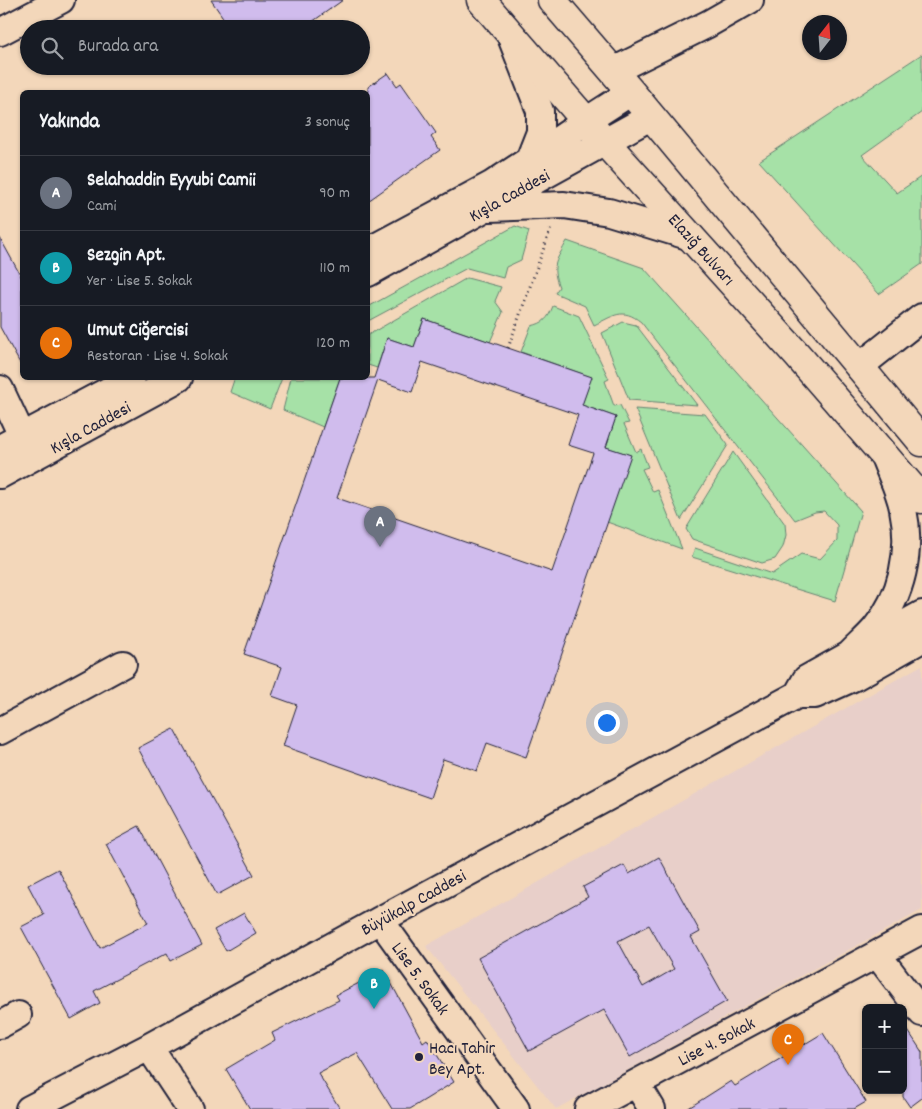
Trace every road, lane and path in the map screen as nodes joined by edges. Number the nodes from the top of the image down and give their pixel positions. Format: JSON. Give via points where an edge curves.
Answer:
{"nodes":[{"id":1,"x":61,"y":0,"type":"edge"},
{"id":2,"x":481,"y":0,"type":"edge"},
{"id":3,"x":552,"y":0,"type":"edge"},
{"id":4,"x":750,"y":0,"type":"edge"},
{"id":5,"x":23,"y":20,"type":"edge"},
{"id":6,"x":20,"y":22,"type":"edge"},
{"id":7,"x":508,"y":30,"type":"junction"},
{"id":8,"x":0,"y":32,"type":"edge"},
{"id":9,"x":613,"y":71,"type":"junction"},
{"id":10,"x":631,"y":92,"type":"junction"},
{"id":11,"x":650,"y":117,"type":"junction"},
{"id":12,"x":586,"y":120,"type":"junction"},
{"id":13,"x":606,"y":142,"type":"junction"},
{"id":14,"x":529,"y":160,"type":"junction"},
{"id":15,"x":484,"y":209,"type":"junction"},
{"id":16,"x":552,"y":225,"type":"dead end"},
{"id":17,"x":691,"y":238,"type":"junction"},
{"id":18,"x":370,"y":250,"type":"edge"},
{"id":19,"x":370,"y":272,"type":"edge"},
{"id":20,"x":922,"y":318,"type":"edge"},
{"id":21,"x":508,"y":348,"type":"dead end"},
{"id":22,"x":859,"y":367,"type":"junction"},
{"id":23,"x":129,"y":380,"type":"edge"},
{"id":24,"x":174,"y":380,"type":"edge"},
{"id":25,"x":0,"y":389,"type":"edge"},
{"id":26,"x":922,"y":442,"type":"edge"},
{"id":27,"x":18,"y":448,"type":"edge"},
{"id":28,"x":884,"y":456,"type":"junction"},
{"id":29,"x":0,"y":475,"type":"edge"},
{"id":30,"x":922,"y":499,"type":"edge"},
{"id":31,"x":922,"y":614,"type":"edge"},
{"id":32,"x":922,"y":639,"type":"edge"},
{"id":33,"x":851,"y":653,"type":"junction"},
{"id":34,"x":123,"y":664,"type":"dead end"},
{"id":35,"x":797,"y":695,"type":"junction"},
{"id":36,"x":0,"y":731,"type":"edge"},
{"id":37,"x":380,"y":920,"type":"junction"},
{"id":38,"x":922,"y":930,"type":"edge"},
{"id":39,"x":877,"y":954,"type":"junction"},
{"id":40,"x":922,"y":1013,"type":"edge"},
{"id":41,"x":149,"y":1047,"type":"junction"},
{"id":42,"x":636,"y":1084,"type":"junction"},
{"id":43,"x":29,"y":1109,"type":"edge"},
{"id":44,"x":190,"y":1109,"type":"edge"},
{"id":45,"x":516,"y":1109,"type":"edge"},
{"id":46,"x":588,"y":1109,"type":"edge"},
{"id":47,"x":652,"y":1109,"type":"edge"}],
"edges":[{"from":1,"to":5,"type":"street"},
{"from":2,"to":7,"type":"main road","name":"Elazığ Bulvarı"},
{"from":3,"to":9,"type":"main road"},
{"from":4,"to":9,"type":"street"},
{"from":6,"to":8,"type":"street"},
{"from":7,"to":12,"type":"main road","name":"Elazığ Bulvarı"},
{"from":7,"to":14,"type":"street","via":[[540,111],[540,132]]},
{"from":9,"to":10,"type":"main road"},
{"from":10,"to":11,"type":"main road"},
{"from":10,"to":12,"type":"street"},
{"from":11,"to":13,"type":"street","name":"Kışla Caddesi"},
{"from":11,"to":22,"type":"main road"},
{"from":12,"to":13,"type":"main road","name":"Elazığ Bulvarı"},
{"from":12,"to":14,"type":"street"},
{"from":13,"to":15,"type":"street","name":"Kışla Caddesi"},
{"from":13,"to":17,"type":"main road","name":"Elazığ Bulvarı"},
{"from":14,"to":18,"type":"street","via":[[491,185]]},
{"from":15,"to":17,"type":"street","via":[[564,205],[610,212]]},
{"from":15,"to":19,"type":"street","name":"Kışla Caddesi"},
{"from":16,"to":21,"type":"path"},
{"from":17,"to":28,"type":"main road","name":"Elazığ Bulvarı"},
{"from":20,"to":22,"type":"street"},
{"from":22,"to":26,"type":"main road"},
{"from":23,"to":27,"type":"street"},
{"from":24,"to":27,"type":"street","name":"Kışla Caddesi"},
{"from":25,"to":27,"type":"street"},
{"from":27,"to":29,"type":"street","name":"Kışla Caddesi"},
{"from":28,"to":30,"type":"main road","name":"Elazığ Bulvarı"},
{"from":28,"to":33,"type":"street","via":[[903,509],[906,564],[893,603],[875,629]]},
{"from":31,"to":33,"type":"street","name":"Büyükalp Caddesi"},
{"from":32,"to":35,"type":"street","name":"Büyükalp Caddesi","via":[[847,681],[815,695]]},
{"from":33,"to":35,"type":"street","name":"Büyükalp Caddesi","via":[[806,679]]},
{"from":34,"to":36,"type":"street"},
{"from":35,"to":37,"type":"street","name":"Büyükalp Caddesi"},
{"from":37,"to":41,"type":"street","name":"Büyükalp Caddesi"},
{"from":37,"to":45,"type":"street","name":"Lise 5. Sokak"},
{"from":38,"to":39,"type":"street","name":"Lise 4. Sokak"},
{"from":39,"to":40,"type":"street"},
{"from":39,"to":42,"type":"street","name":"Lise 4. Sokak"},
{"from":41,"to":43,"type":"street","name":"Büyükalp Caddesi"},
{"from":41,"to":44,"type":"street"},
{"from":42,"to":46,"type":"street","name":"Lise 4. Sokak"},
{"from":42,"to":47,"type":"street"}]}
